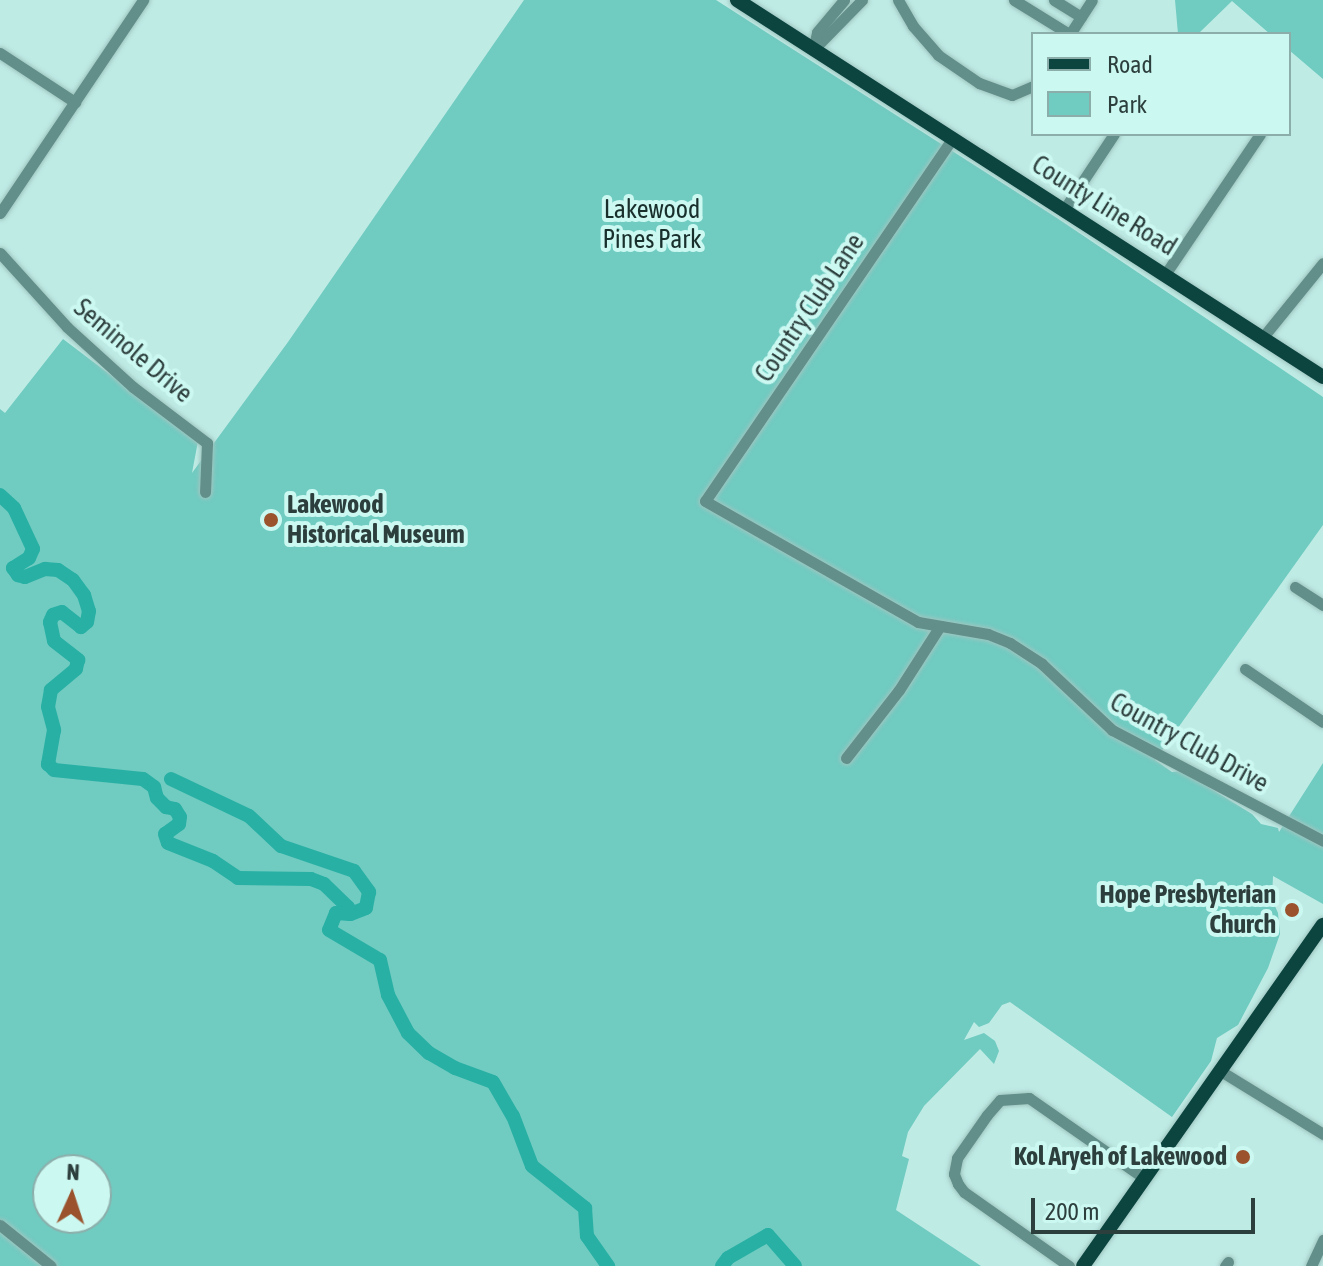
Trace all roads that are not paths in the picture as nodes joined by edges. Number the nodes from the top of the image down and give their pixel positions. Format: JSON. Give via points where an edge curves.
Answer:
{"nodes":[{"id":1,"x":143,"y":0,"type":"edge"},
{"id":2,"x":737,"y":0,"type":"edge"},
{"id":3,"x":898,"y":0,"type":"edge"},
{"id":4,"x":1014,"y":0,"type":"edge"},
{"id":5,"x":1054,"y":0,"type":"edge"},
{"id":6,"x":1092,"y":0,"type":"edge"},
{"id":7,"x":849,"y":2,"type":"edge"},
{"id":8,"x":1081,"y":17,"type":"junction"},
{"id":9,"x":1066,"y":32,"type":"edge"},
{"id":10,"x":1070,"y":32,"type":"edge"},
{"id":11,"x":813,"y":50,"type":"junction"},
{"id":12,"x":0,"y":53,"type":"edge"},
{"id":13,"x":1031,"y":87,"type":"edge"},
{"id":14,"x":75,"y":102,"type":"junction"},
{"id":15,"x":1113,"y":136,"type":"edge"},
{"id":16,"x":1259,"y":136,"type":"edge"},
{"id":17,"x":952,"y":139,"type":"junction"},
{"id":18,"x":1065,"y":208,"type":"junction"},
{"id":19,"x":0,"y":213,"type":"edge"},
{"id":20,"x":0,"y":253,"type":"edge"},
{"id":21,"x":1323,"y":263,"type":"edge"},
{"id":22,"x":1166,"y":273,"type":"junction"},
{"id":23,"x":1263,"y":337,"type":"junction"},
{"id":24,"x":1323,"y":377,"type":"edge"},
{"id":25,"x":205,"y":492,"type":"dead end"},
{"id":26,"x":705,"y":501,"type":"joint"},
{"id":27,"x":1295,"y":587,"type":"dead end"},
{"id":28,"x":1323,"y":605,"type":"edge"},
{"id":29,"x":940,"y":626,"type":"junction"},
{"id":30,"x":1245,"y":669,"type":"dead end"},
{"id":31,"x":1323,"y":722,"type":"edge"},
{"id":32,"x":846,"y":758,"type":"dead end"},
{"id":33,"x":1323,"y":841,"type":"edge"},
{"id":34,"x":1323,"y":925,"type":"edge"},
{"id":35,"x":1219,"y":1070,"type":"junction"},
{"id":36,"x":1323,"y":1134,"type":"edge"},
{"id":37,"x":1144,"y":1178,"type":"junction"},
{"id":38,"x":0,"y":1225,"type":"edge"},
{"id":39,"x":1323,"y":1240,"type":"edge"},
{"id":40,"x":51,"y":1266,"type":"edge"},
{"id":41,"x":1069,"y":1266,"type":"edge"},
{"id":42,"x":1083,"y":1266,"type":"edge"},
{"id":43,"x":1311,"y":1266,"type":"edge"}],
"edges":[{"from":1,"to":14,"type":"street"},
{"from":2,"to":11,"type":"main road","name":"County Line Road"},
{"from":3,"to":13,"type":"street","via":[[938,55],[979,83],[1012,95]]},
{"from":4,"to":9,"type":"street"},
{"from":5,"to":8,"type":"street"},
{"from":6,"to":8,"type":"street"},
{"from":7,"to":11,"type":"street","via":[[817,32]]},
{"from":8,"to":10,"type":"street"},
{"from":11,"to":17,"type":"main road","name":"County Line Road"},
{"from":12,"to":14,"type":"street"},
{"from":14,"to":19,"type":"street"},
{"from":15,"to":18,"type":"street"},
{"from":16,"to":22,"type":"street"},
{"from":17,"to":18,"type":"main road","name":"County Line Road"},
{"from":17,"to":26,"type":"street","name":"Country Club Lane"},
{"from":18,"to":22,"type":"main road","name":"County Line Road"},
{"from":20,"to":25,"type":"street","name":"Seminole Drive","via":[[67,327],[133,387],[207,443]]},
{"from":21,"to":23,"type":"street"},
{"from":22,"to":23,"type":"main road","name":"County Line Road"},
{"from":23,"to":24,"type":"main road","name":"County Line Road"},
{"from":26,"to":29,"type":"street","name":"Country Club Drive","via":[[918,622]]},
{"from":27,"to":28,"type":"street"},
{"from":29,"to":32,"type":"street"},
{"from":29,"to":33,"type":"street","name":"Country Club Drive","via":[[1010,643],[1042,664],[1112,730]]},
{"from":30,"to":31,"type":"street"},
{"from":34,"to":35,"type":"main road"},
{"from":35,"to":36,"type":"street"},
{"from":35,"to":37,"type":"main road"},
{"from":37,"to":41,"type":"street","via":[[1029,1098],[1000,1100],[987,1115],[957,1158],[958,1184]]},
{"from":37,"to":42,"type":"main road"},
{"from":38,"to":40,"type":"street"},
{"from":39,"to":43,"type":"street"}]}
